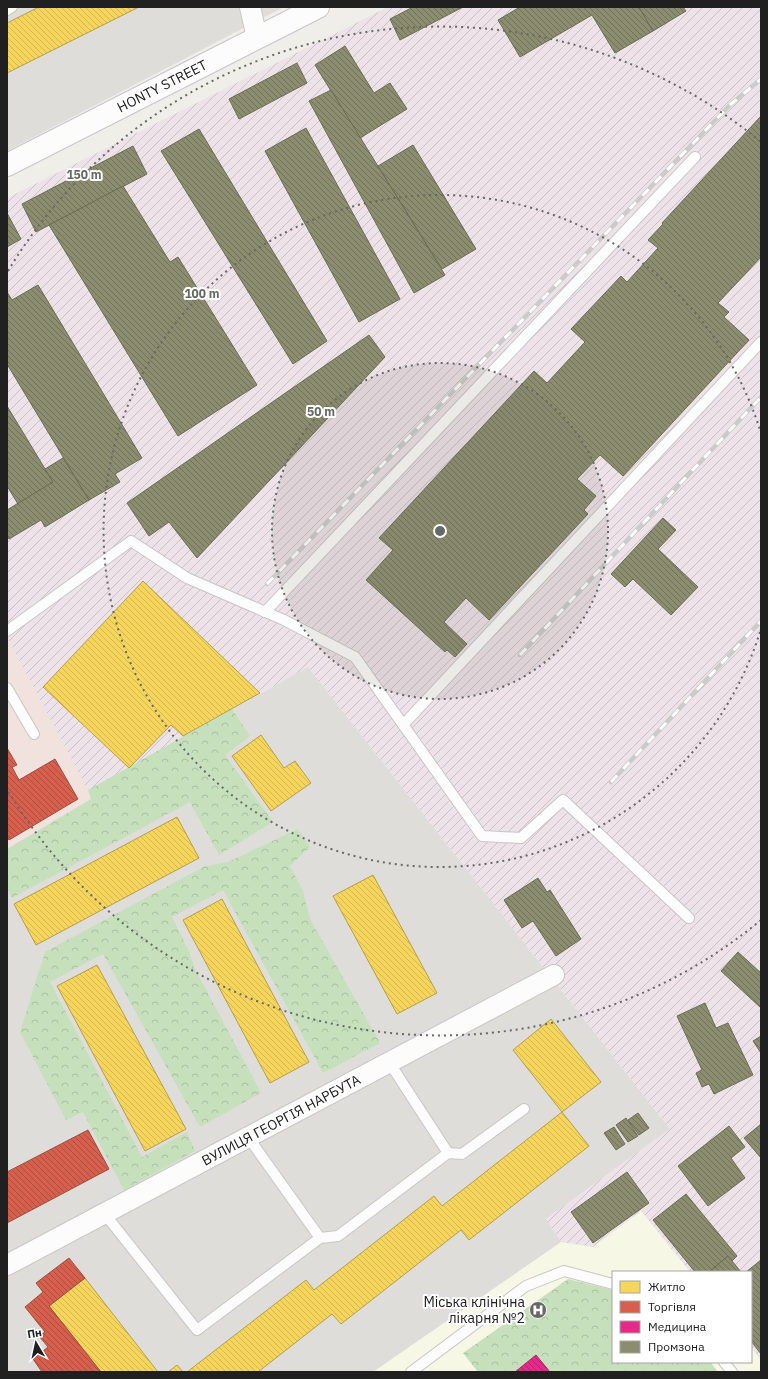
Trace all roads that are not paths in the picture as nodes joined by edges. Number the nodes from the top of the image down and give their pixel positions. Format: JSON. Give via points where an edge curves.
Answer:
{"nodes":[{"id":1,"x":12,"y":7,"type":"edge"},
{"id":2,"x":250,"y":7,"type":"edge"},
{"id":3,"x":318,"y":7,"type":"edge"},
{"id":4,"x":7,"y":10,"type":"edge"},
{"id":5,"x":257,"y":38,"type":"junction"},
{"id":6,"x":694,"y":157,"type":"dead end"},
{"id":7,"x":7,"y":165,"type":"edge"},
{"id":8,"x":761,"y":342,"type":"edge"},
{"id":9,"x":266,"y":612,"type":"junction"},
{"id":10,"x":7,"y":632,"type":"edge"},
{"id":11,"x":7,"y":688,"type":"edge"},
{"id":12,"x":403,"y":725,"type":"junction"},
{"id":13,"x":34,"y":734,"type":"dead end"},
{"id":14,"x":689,"y":918,"type":"dead end"},
{"id":15,"x":554,"y":975,"type":"dead end"},
{"id":16,"x":389,"y":1062,"type":"junction"},
{"id":17,"x":524,"y":1109,"type":"dead end"},
{"id":18,"x":248,"y":1137,"type":"junction"},
{"id":19,"x":448,"y":1154,"type":"junction"},
{"id":20,"x":104,"y":1213,"type":"junction"},
{"id":21,"x":320,"y":1238,"type":"junction"},
{"id":22,"x":7,"y":1265,"type":"edge"},
{"id":23,"x":612,"y":1284,"type":"edge"},
{"id":24,"x":725,"y":1363,"type":"edge"},
{"id":25,"x":411,"y":1372,"type":"edge"},
{"id":26,"x":732,"y":1372,"type":"edge"}],
"edges":[{"from":1,"to":4,"type":"lane"},
{"from":2,"to":5,"type":"street"},
{"from":3,"to":5,"type":"street","name":"HONTY STREET"},
{"from":5,"to":7,"type":"street","name":"HONTY STREET"},
{"from":6,"to":9,"type":"lane"},
{"from":8,"to":12,"type":"lane"},
{"from":9,"to":10,"type":"lane","via":[[187,578],[132,541]]},
{"from":9,"to":12,"type":"lane","via":[[355,657]]},
{"from":11,"to":13,"type":"lane"},
{"from":12,"to":14,"type":"lane","via":[[482,836],[521,838],[563,800]]},
{"from":15,"to":16,"type":"street","name":"ВУЛИЦЯ ГЕОРГІЯ НАРБУТА"},
{"from":16,"to":18,"type":"street","name":"ВУЛИЦЯ ГЕОРГІЯ НАРБУТА"},
{"from":16,"to":19,"type":"lane"},
{"from":17,"to":19,"type":"lane","via":[[462,1154]]},
{"from":18,"to":20,"type":"street","name":"ВУЛИЦЯ ГЕОРГІЯ НАРБУТА"},
{"from":18,"to":21,"type":"lane"},
{"from":19,"to":21,"type":"lane","via":[[338,1236]]},
{"from":20,"to":21,"type":"lane","via":[[197,1330]]},
{"from":20,"to":22,"type":"street","name":"ВУЛИЦЯ ГЕОРГІЯ НАРБУТА"},
{"from":23,"to":25,"type":"lane","via":[[564,1271],[526,1286]]},
{"from":24,"to":26,"type":"lane"}]}
